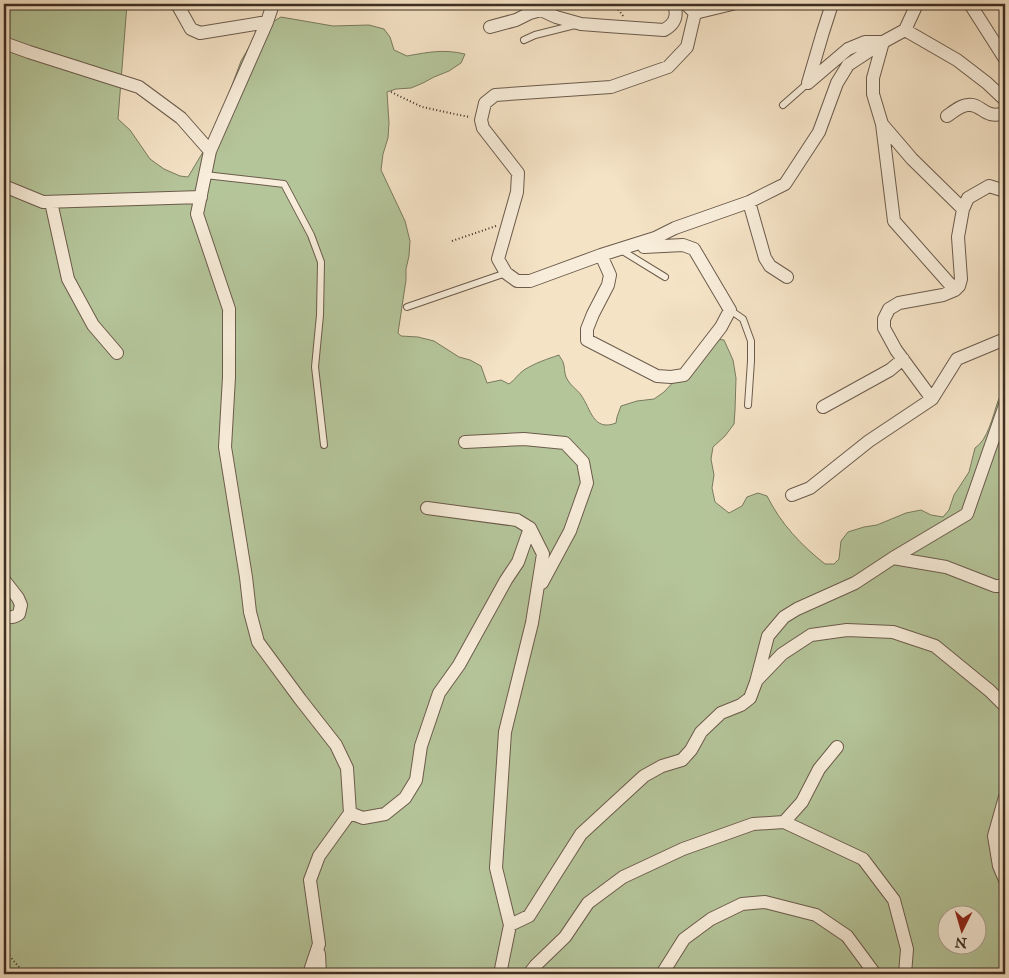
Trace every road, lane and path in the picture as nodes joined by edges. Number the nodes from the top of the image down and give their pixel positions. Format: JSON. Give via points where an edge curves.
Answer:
{"nodes":[{"id":1,"x":177,"y":4,"type":"edge"},
{"id":2,"x":273,"y":4,"type":"edge"},
{"id":3,"x":674,"y":4,"type":"edge"},
{"id":4,"x":729,"y":4,"type":"edge"},
{"id":5,"x":832,"y":4,"type":"edge"},
{"id":6,"x":917,"y":4,"type":"edge"},
{"id":7,"x":970,"y":4,"type":"edge"},
{"id":8,"x":538,"y":7,"type":"edge"},
{"id":9,"x":690,"y":8,"type":"edge"},
{"id":10,"x":267,"y":22,"type":"junction"},
{"id":11,"x":581,"y":24,"type":"junction"},
{"id":12,"x":490,"y":27,"type":"dead end"},
{"id":13,"x":905,"y":30,"type":"junction"},
{"id":14,"x":524,"y":40,"type":"dead end"},
{"id":15,"x":883,"y":42,"type":"junction"},
{"id":16,"x":4,"y":43,"type":"edge"},
{"id":17,"x":1005,"y":59,"type":"edge"},
{"id":18,"x":808,"y":83,"type":"junction"},
{"id":19,"x":391,"y":92,"type":"dead end"},
{"id":20,"x":1005,"y":100,"type":"edge"},
{"id":21,"x":783,"y":105,"type":"dead end"},
{"id":22,"x":1005,"y":113,"type":"edge"},
{"id":23,"x":947,"y":116,"type":"dead end"},
{"id":24,"x":482,"y":120,"type":"junction"},
{"id":25,"x":882,"y":124,"type":"junction"},
{"id":26,"x":210,"y":151,"type":"junction"},
{"id":27,"x":205,"y":175,"type":"junction"},
{"id":28,"x":4,"y":186,"type":"edge"},
{"id":29,"x":1005,"y":191,"type":"edge"},
{"id":30,"x":201,"y":198,"type":"junction"},
{"id":31,"x":51,"y":202,"type":"junction"},
{"id":32,"x":749,"y":202,"type":"junction"},
{"id":33,"x":963,"y":209,"type":"junction"},
{"id":34,"x":510,"y":221,"type":"junction"},
{"id":35,"x":452,"y":241,"type":"dead end"},
{"id":36,"x":622,"y":248,"type":"junction"},
{"id":37,"x":601,"y":255,"type":"junction"},
{"id":38,"x":506,"y":273,"type":"junction"},
{"id":39,"x":665,"y":277,"type":"dead end"},
{"id":40,"x":787,"y":277,"type":"dead end"},
{"id":41,"x":955,"y":290,"type":"junction"},
{"id":42,"x":407,"y":307,"type":"dead end"},
{"id":43,"x":730,"y":310,"type":"junction"},
{"id":44,"x":1005,"y":339,"type":"edge"},
{"id":45,"x":118,"y":353,"type":"dead end"},
{"id":46,"x":903,"y":359,"type":"junction"},
{"id":47,"x":932,"y":399,"type":"junction"},
{"id":48,"x":748,"y":405,"type":"dead end"},
{"id":49,"x":1005,"y":405,"type":"edge"},
{"id":50,"x":823,"y":407,"type":"dead end"},
{"id":51,"x":465,"y":442,"type":"dead end"},
{"id":52,"x":324,"y":445,"type":"dead end"},
{"id":53,"x":792,"y":495,"type":"dead end"},
{"id":54,"x":427,"y":508,"type":"dead end"},
{"id":55,"x":530,"y":528,"type":"junction"},
{"id":56,"x":893,"y":558,"type":"junction"},
{"id":57,"x":4,"y":580,"type":"edge"},
{"id":58,"x":1005,"y":586,"type":"edge"},
{"id":59,"x":537,"y":592,"type":"junction"},
{"id":60,"x":4,"y":616,"type":"edge"},
{"id":61,"x":756,"y":682,"type":"junction"},
{"id":62,"x":1005,"y":706,"type":"edge"},
{"id":63,"x":837,"y":746,"type":"dead end"},
{"id":64,"x":1005,"y":796,"type":"edge"},
{"id":65,"x":350,"y":813,"type":"junction"},
{"id":66,"x":784,"y":822,"type":"junction"},
{"id":67,"x":1005,"y":880,"type":"edge"},
{"id":68,"x":510,"y":925,"type":"junction"},
{"id":69,"x":319,"y":944,"type":"junction"},
{"id":70,"x":4,"y":952,"type":"edge"},
{"id":71,"x":25,"y":974,"type":"edge"},
{"id":72,"x":310,"y":974,"type":"edge"},
{"id":73,"x":320,"y":974,"type":"edge"},
{"id":74,"x":500,"y":974,"type":"edge"},
{"id":75,"x":529,"y":974,"type":"edge"},
{"id":76,"x":662,"y":974,"type":"edge"},
{"id":77,"x":874,"y":974,"type":"edge"},
{"id":78,"x":905,"y":974,"type":"edge"}],
"edges":[{"from":1,"to":10,"type":"street","via":[[190,29],[200,33]]},
{"from":2,"to":10,"type":"street"},
{"from":3,"to":11,"type":"street","via":[[675,19],[664,30]]},
{"from":4,"to":9,"type":"street"},
{"from":5,"to":18,"type":"street"},
{"from":6,"to":13,"type":"street"},
{"from":7,"to":17,"type":"street"},
{"from":8,"to":11,"type":"street","via":[[556,17]]},
{"from":8,"to":12,"type":"street","via":[[516,20]]},
{"from":9,"to":24,"type":"street","via":[[687,47],[668,67],[611,87],[495,95],[485,103]]},
{"from":10,"to":26,"type":"street"},
{"from":11,"to":14,"type":"lane"},
{"from":13,"to":15,"type":"street"},
{"from":13,"to":20,"type":"street","via":[[957,60]]},
{"from":15,"to":18,"type":"street","via":[[865,42],[848,49]]},
{"from":15,"to":25,"type":"street","via":[[872,78]]},
{"from":15,"to":32,"type":"street","via":[[848,65],[837,82],[819,132],[785,184]]},
{"from":16,"to":26,"type":"street","via":[[139,87],[181,118]]},
{"from":18,"to":21,"type":"lane"},
{"from":19,"to":24,"type":"path","via":[[422,107]]},
{"from":22,"to":23,"type":"street","via":[[990,114],[966,104]]},
{"from":24,"to":34,"type":"street","via":[[484,128],[518,173]]},
{"from":25,"to":33,"type":"street"},
{"from":25,"to":41,"type":"street","via":[[894,221]]},
{"from":26,"to":27,"type":"street"},
{"from":27,"to":30,"type":"street"},
{"from":27,"to":52,"type":"lane","via":[[284,184],[311,234],[321,262],[315,367]]},
{"from":28,"to":31,"type":"street","via":[[43,202]]},
{"from":29,"to":33,"type":"street","via":[[989,186],[968,198]]},
{"from":30,"to":31,"type":"street"},
{"from":30,"to":65,"type":"street","via":[[197,214],[228,309],[230,377],[225,447],[250,612],[258,642],[336,745],[347,768]]},
{"from":31,"to":45,"type":"street","via":[[68,279],[92,325]]},
{"from":32,"to":36,"type":"street"},
{"from":32,"to":40,"type":"street","via":[[765,258],[770,266]]},
{"from":33,"to":41,"type":"street","via":[[958,237],[960,279]]},
{"from":34,"to":35,"type":"path"},
{"from":34,"to":38,"type":"street","via":[[498,259]]},
{"from":36,"to":37,"type":"street"},
{"from":36,"to":39,"type":"lane"},
{"from":36,"to":43,"type":"street","via":[[683,245],[694,249]]},
{"from":37,"to":38,"type":"street","via":[[530,281],[517,281]]},
{"from":37,"to":43,"type":"street","via":[[610,275],[587,329],[587,340],[657,376],[684,375]]},
{"from":38,"to":42,"type":"lane"},
{"from":41,"to":46,"type":"street","via":[[899,303],[889,309],[884,328]]},
{"from":43,"to":48,"type":"lane","via":[[742,319],[751,341]]},
{"from":44,"to":47,"type":"street","via":[[958,359]]},
{"from":46,"to":47,"type":"street"},
{"from":46,"to":50,"type":"street","via":[[890,370]]},
{"from":47,"to":53,"type":"street","via":[[869,440],[810,488]]},
{"from":49,"to":56,"type":"street","via":[[968,514]]},
{"from":51,"to":59,"type":"street","via":[[524,439],[565,443],[582,462],[587,483],[570,532]]},
{"from":54,"to":55,"type":"street","via":[[517,520]]},
{"from":55,"to":59,"type":"street","via":[[543,554]]},
{"from":55,"to":65,"type":"street","via":[[518,562],[459,665],[438,693],[421,746],[416,780],[405,798],[385,814],[363,818]]},
{"from":56,"to":58,"type":"street","via":[[946,566],[995,586]]},
{"from":56,"to":61,"type":"street","via":[[855,583],[784,618],[768,636]]},
{"from":57,"to":60,"type":"street","via":[[21,605],[19,614],[9,618]]},
{"from":59,"to":68,"type":"street","via":[[504,732],[496,868]]},
{"from":61,"to":62,"type":"street","via":[[782,654],[811,635],[847,630],[893,632],[935,646]]},
{"from":61,"to":68,"type":"street","via":[[750,698],[720,713],[701,732],[682,760],[644,776],[581,834],[529,916]]},
{"from":63,"to":66,"type":"street","via":[[819,769],[802,802]]},
{"from":64,"to":67,"type":"street","via":[[994,836]]},
{"from":65,"to":69,"type":"street","via":[[319,856],[310,880]]},
{"from":66,"to":75,"type":"street","via":[[753,824],[683,849],[623,877],[588,903],[565,937]]},
{"from":66,"to":78,"type":"street","via":[[863,859],[894,900],[907,949]]},
{"from":68,"to":74,"type":"street"},
{"from":69,"to":72,"type":"street"},
{"from":69,"to":73,"type":"street"},
{"from":70,"to":71,"type":"path"},
{"from":76,"to":77,"type":"street","via":[[684,939],[711,919],[742,904],[765,902],[816,915],[847,936]]}]}
